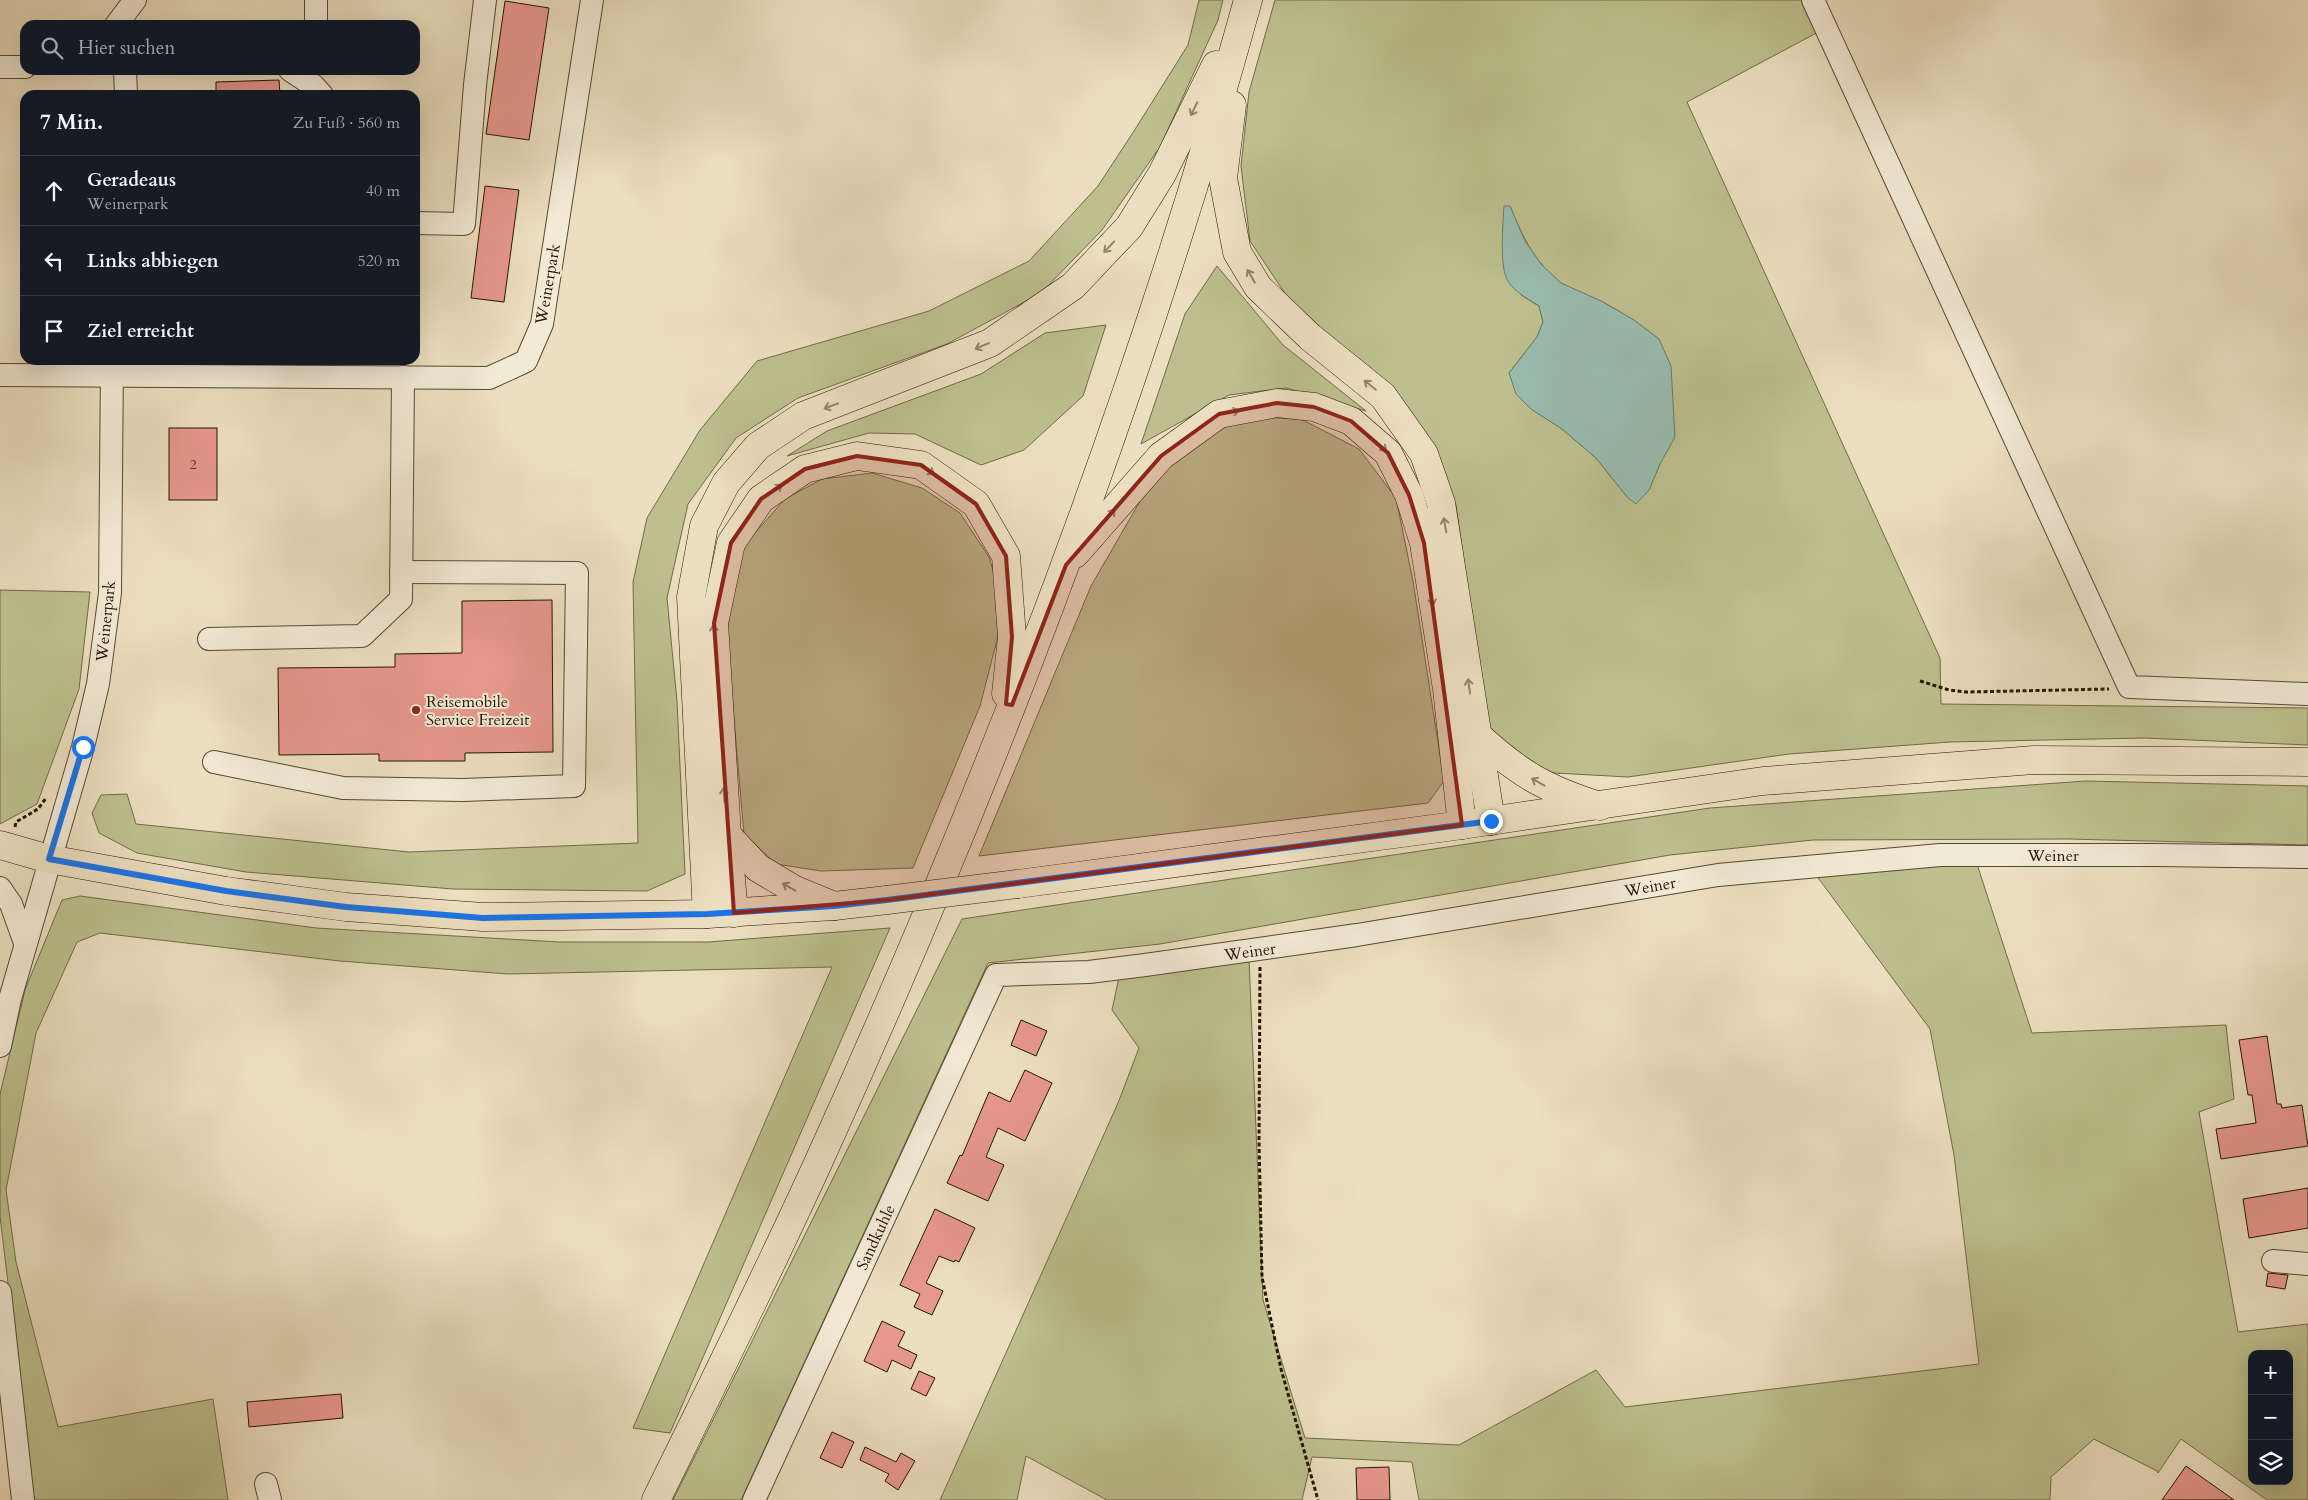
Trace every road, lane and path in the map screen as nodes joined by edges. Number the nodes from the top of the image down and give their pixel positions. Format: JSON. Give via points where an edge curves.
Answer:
{"nodes":[{"id":1,"x":135,"y":0,"type":"edge"},
{"id":2,"x":316,"y":0,"type":"edge"},
{"id":3,"x":485,"y":0,"type":"edge"},
{"id":4,"x":592,"y":0,"type":"edge"},
{"id":5,"x":1813,"y":0,"type":"edge"},
{"id":6,"x":1247,"y":2,"type":"edge"},
{"id":7,"x":119,"y":20,"type":"edge"},
{"id":8,"x":316,"y":20,"type":"edge"},
{"id":9,"x":0,"y":67,"type":"edge"},
{"id":10,"x":20,"y":67,"type":"edge"},
{"id":11,"x":110,"y":75,"type":"edge"},
{"id":12,"x":125,"y":75,"type":"edge"},
{"id":13,"x":300,"y":75,"type":"edge"},
{"id":14,"x":317,"y":84,"type":"edge"},
{"id":15,"x":111,"y":90,"type":"edge"},
{"id":16,"x":126,"y":90,"type":"edge"},
{"id":17,"x":420,"y":222,"type":"edge"},
{"id":18,"x":112,"y":368,"type":"edge"},
{"id":19,"x":0,"y":375,"type":"edge"},
{"id":20,"x":403,"y":377,"type":"junction"},
{"id":21,"x":1066,"y":565,"type":"junction"},
{"id":22,"x":401,"y":572,"type":"junction"},
{"id":23,"x":209,"y":640,"type":"dead end"},
{"id":24,"x":1920,"y":681,"type":"dead end"},
{"id":25,"x":2129,"y":687,"type":"junction"},
{"id":26,"x":2308,"y":694,"type":"edge"},
{"id":27,"x":1004,"y":725,"type":"junction"},
{"id":28,"x":1476,"y":734,"type":"junction"},
{"id":29,"x":214,"y":762,"type":"dead end"},
{"id":30,"x":2308,"y":762,"type":"edge"},
{"id":31,"x":50,"y":789,"type":"dead end"},
{"id":32,"x":1600,"y":806,"type":"junction"},
{"id":33,"x":1491,"y":821,"type":"junction"},
{"id":34,"x":1462,"y":825,"type":"junction"},
{"id":35,"x":727,"y":835,"type":"junction"},
{"id":36,"x":5,"y":847,"type":"edge"},
{"id":37,"x":2308,"y":857,"type":"edge"},
{"id":38,"x":49,"y":859,"type":"junction"},
{"id":39,"x":0,"y":888,"type":"edge"},
{"id":40,"x":834,"y":906,"type":"junction"},
{"id":41,"x":734,"y":913,"type":"junction"},
{"id":42,"x":707,"y":914,"type":"junction"},
{"id":43,"x":25,"y":943,"type":"junction"},
{"id":44,"x":1260,"y":949,"type":"junction"},
{"id":45,"x":996,"y":975,"type":"joint"},
{"id":46,"x":0,"y":1046,"type":"edge"},
{"id":47,"x":2273,"y":1261,"type":"dead end"},
{"id":48,"x":2308,"y":1264,"type":"edge"},
{"id":49,"x":0,"y":1292,"type":"edge"},
{"id":50,"x":24,"y":1500,"type":"edge"},
{"id":51,"x":656,"y":1500,"type":"edge"},
{"id":52,"x":754,"y":1500,"type":"edge"},
{"id":53,"x":1318,"y":1500,"type":"edge"}],
"edges":[{"from":1,"to":7,"type":"street"},
{"from":2,"to":8,"type":"street"},
{"from":3,"to":17,"type":"street","via":[[464,224]]},
{"from":4,"to":20,"type":"street","name":"Weinerpark","via":[[542,324],[526,361],[489,378]]},
{"from":5,"to":25,"type":"street"},
{"from":6,"to":21,"type":"main road","via":[[1151,322]]},
{"from":28,"to":6,"type":"main road","one_way":true,"via":[[1441,503],[1424,454],[1383,396],[1310,337],[1258,287],[1237,252],[1223,178]]},
{"from":6,"to":42,"type":"main road","one_way":true,"via":[[1162,174],[1128,227],[1073,286],[990,342],[803,416],[758,446],[726,483],[704,526],[691,597]]},
{"from":9,"to":10,"type":"street"},
{"from":11,"to":15,"type":"street"},
{"from":12,"to":16,"type":"street"},
{"from":13,"to":14,"type":"street"},
{"from":18,"to":19,"type":"street","name":"Weinerpark"},
{"from":18,"to":20,"type":"street","name":"Weinerpark"},
{"from":18,"to":38,"type":"street","name":"Weinerpark","via":[[110,593],[98,684],[83,747]]},
{"from":20,"to":22,"type":"street"},
{"from":21,"to":27,"type":"main road"},
{"from":21,"to":34,"type":"main road","one_way":true,"via":[[1161,456],[1219,414],[1277,403],[1314,407],[1351,421],[1388,452],[1409,495],[1424,543]]},
{"from":22,"to":23,"type":"street","via":[[401,599],[362,636]]},
{"from":22,"to":29,"type":"street","via":[[577,573],[574,786],[463,790],[343,788]]},
{"from":24,"to":25,"type":"path","via":[[1966,692]]},
{"from":25,"to":26,"type":"street"},
{"from":35,"to":27,"type":"main road","one_way":true,"via":[[714,623],[731,542],[761,499],[805,469],[857,456],[921,465],[976,504],[1006,556],[1012,637]]},
{"from":27,"to":51,"type":"main road","via":[[907,962],[819,1160]]},
{"from":32,"to":28,"type":"main road","one_way":true,"via":[[1563,795],[1537,782]]},
{"from":28,"to":33,"type":"main road"},
{"from":30,"to":32,"type":"main road","via":[[2034,760],[1763,781]]},
{"from":31,"to":36,"type":"path","via":[[38,809],[16,822]]},
{"from":32,"to":33,"type":"main road"},
{"from":33,"to":34,"type":"main road"},
{"from":34,"to":40,"type":"main road","bridge":true},
{"from":40,"to":35,"type":"main road","one_way":true,"via":[[794,890],[758,868]]},
{"from":35,"to":41,"type":"main road"},
{"from":36,"to":38,"type":"main road"},
{"from":37,"to":44,"type":"street","name":"Weiner","via":[[1940,855],[1718,875]]},
{"from":38,"to":42,"type":"main road","via":[[226,891],[346,907],[483,918]]},
{"from":38,"to":43,"type":"street","name":"Weinerpark"},
{"from":39,"to":43,"type":"street","via":[[11,904]]},
{"from":40,"to":41,"type":"main road"},
{"from":41,"to":42,"type":"main road"},
{"from":43,"to":46,"type":"street","name":"Weinerpark"},
{"from":44,"to":45,"type":"street","name":"Weiner","via":[[1089,972]]},
{"from":44,"to":53,"type":"path","via":[[1262,1277],[1281,1370]]},
{"from":45,"to":52,"type":"street","name":"Sandkuhle"},
{"from":47,"to":48,"type":"street"},
{"from":49,"to":50,"type":"street"}]}
